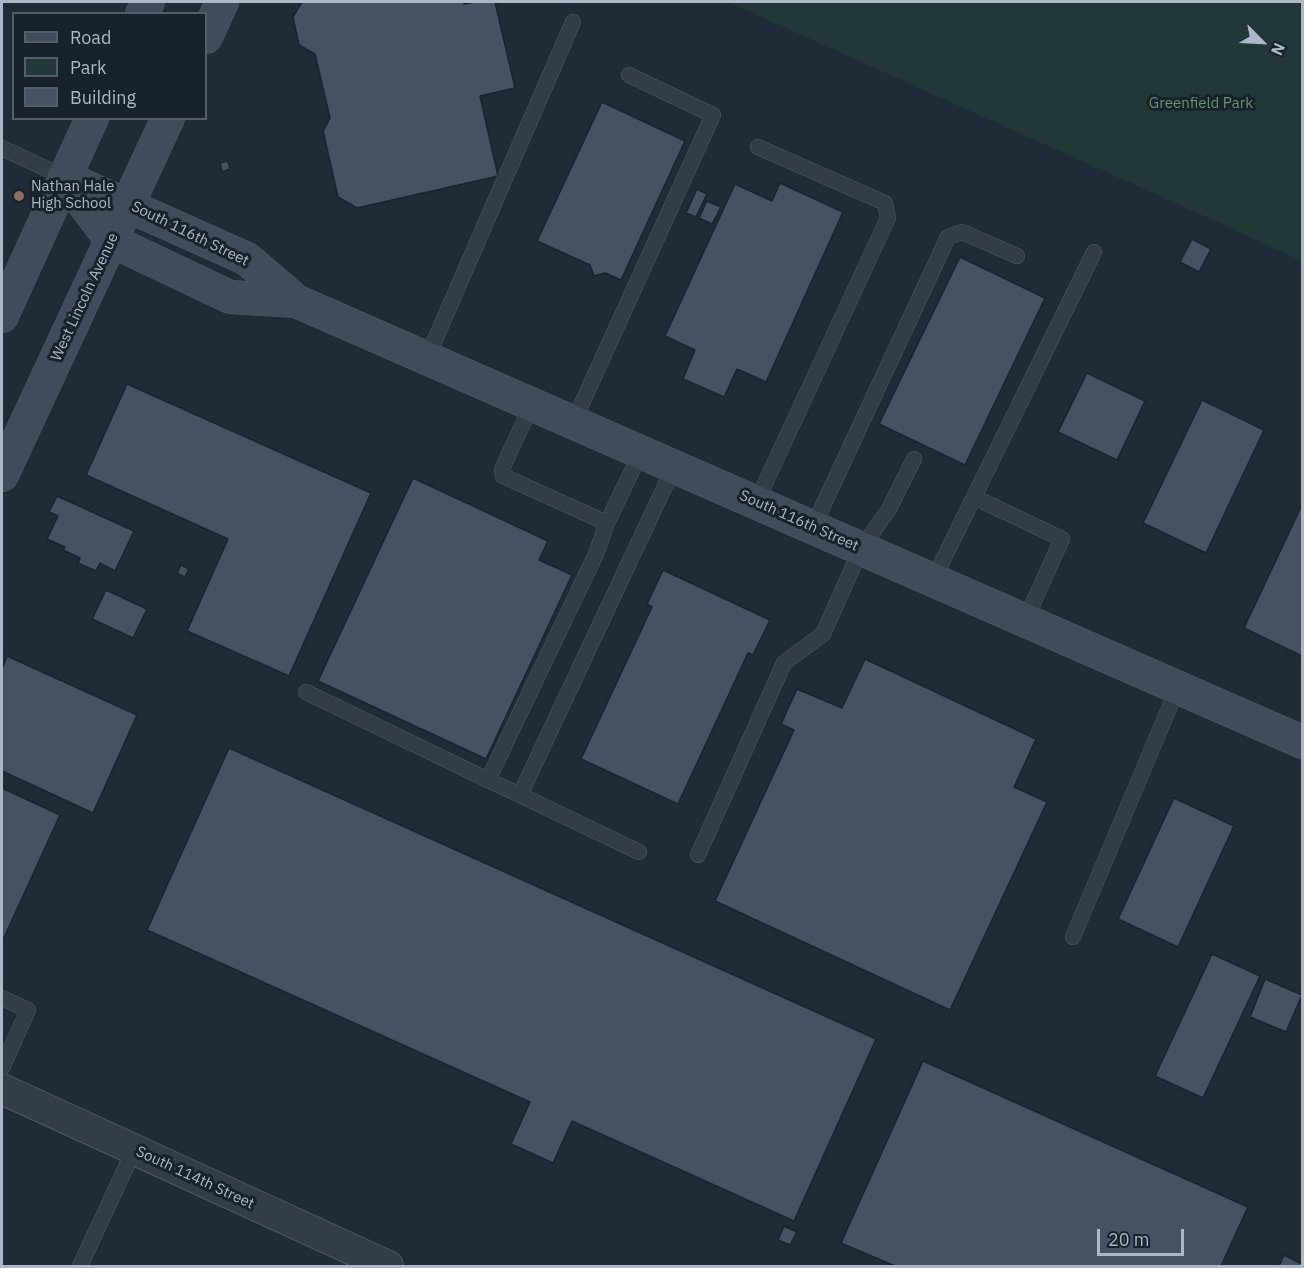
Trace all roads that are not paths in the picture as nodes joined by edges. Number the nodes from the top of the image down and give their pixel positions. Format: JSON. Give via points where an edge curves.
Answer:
{"nodes":[{"id":1,"x":222,"y":2,"type":"edge"},
{"id":2,"x":573,"y":22,"type":"dead end"},
{"id":3,"x":207,"y":36,"type":"edge"},
{"id":4,"x":629,"y":75,"type":"dead end"},
{"id":5,"x":91,"y":120,"type":"edge"},
{"id":6,"x":167,"y":120,"type":"edge"},
{"id":7,"x":758,"y":147,"type":"dead end"},
{"id":8,"x":2,"y":148,"type":"edge"},
{"id":9,"x":64,"y":177,"type":"junction"},
{"id":10,"x":129,"y":205,"type":"junction"},
{"id":11,"x":112,"y":241,"type":"junction"},
{"id":12,"x":1094,"y":252,"type":"dead end"},
{"id":13,"x":1017,"y":256,"type":"dead end"},
{"id":14,"x":296,"y":301,"type":"junction"},
{"id":15,"x":2,"y":315,"type":"edge"},
{"id":16,"x":427,"y":358,"type":"junction"},
{"id":17,"x":532,"y":404,"type":"junction"},
{"id":18,"x":573,"y":423,"type":"junction"},
{"id":19,"x":641,"y":452,"type":"junction"},
{"id":20,"x":914,"y":459,"type":"dead end"},
{"id":21,"x":674,"y":467,"type":"junction"},
{"id":22,"x":2,"y":476,"type":"edge"},
{"id":23,"x":974,"y":497,"type":"junction"},
{"id":24,"x":756,"y":502,"type":"junction"},
{"id":25,"x":607,"y":523,"type":"junction"},
{"id":26,"x":813,"y":527,"type":"junction"},
{"id":27,"x":861,"y":549,"type":"junction"},
{"id":28,"x":933,"y":580,"type":"junction"},
{"id":29,"x":1025,"y":621,"type":"junction"},
{"id":30,"x":1178,"y":687,"type":"junction"},
{"id":31,"x":306,"y":692,"type":"dead end"},
{"id":32,"x":1302,"y":742,"type":"edge"},
{"id":33,"x":488,"y":780,"type":"junction"},
{"id":34,"x":519,"y":795,"type":"junction"},
{"id":35,"x":639,"y":852,"type":"dead end"},
{"id":36,"x":698,"y":855,"type":"dead end"},
{"id":37,"x":1073,"y":937,"type":"dead end"},
{"id":38,"x":2,"y":998,"type":"edge"},
{"id":39,"x":2,"y":1068,"type":"edge"},
{"id":40,"x":2,"y":1089,"type":"edge"},
{"id":41,"x":134,"y":1150,"type":"junction"},
{"id":42,"x":378,"y":1264,"type":"edge"},
{"id":43,"x":80,"y":1266,"type":"edge"}],
"edges":[{"from":1,"to":3,"type":"street"},
{"from":2,"to":16,"type":"lane"},
{"from":4,"to":18,"type":"lane","via":[[713,115]]},
{"from":5,"to":9,"type":"street"},
{"from":6,"to":10,"type":"street","name":"West Lincoln Avenue"},
{"from":7,"to":24,"type":"lane","via":[[885,203],[888,218]]},
{"from":8,"to":9,"type":"lane"},
{"from":9,"to":10,"type":"street","name":"South 116th Street"},
{"from":9,"to":11,"type":"street","name":"South 116th Street"},
{"from":9,"to":15,"type":"street"},
{"from":10,"to":11,"type":"street","name":"West Lincoln Avenue"},
{"from":10,"to":14,"type":"street","name":"South 116th Street","via":[[247,259]]},
{"from":11,"to":14,"type":"street","name":"South 116th Street","via":[[230,297]]},
{"from":11,"to":22,"type":"street","name":"West Lincoln Avenue"},
{"from":12,"to":23,"type":"lane"},
{"from":13,"to":26,"type":"lane","via":[[962,232],[948,237]]},
{"from":14,"to":16,"type":"street","name":"South 116th Street"},
{"from":16,"to":17,"type":"street","name":"South 116th Street"},
{"from":17,"to":18,"type":"street","name":"South 116th Street"},
{"from":17,"to":25,"type":"lane","via":[[502,469],[503,476]]},
{"from":18,"to":19,"type":"street","name":"South 116th Street"},
{"from":19,"to":21,"type":"street","name":"South 116th Street"},
{"from":19,"to":25,"type":"lane"},
{"from":20,"to":27,"type":"lane","via":[[889,509]]},
{"from":21,"to":24,"type":"street","name":"South 116th Street"},
{"from":21,"to":34,"type":"lane"},
{"from":23,"to":28,"type":"lane"},
{"from":23,"to":29,"type":"lane","via":[[1062,539]]},
{"from":24,"to":26,"type":"street","name":"South 116th Street"},
{"from":25,"to":33,"type":"lane","via":[[596,554]]},
{"from":26,"to":27,"type":"street","name":"South 116th Street"},
{"from":27,"to":28,"type":"street","name":"South 116th Street"},
{"from":27,"to":36,"type":"lane","via":[[823,634],[784,663]]},
{"from":28,"to":29,"type":"street","name":"South 116th Street"},
{"from":29,"to":30,"type":"street","name":"South 116th Street"},
{"from":30,"to":32,"type":"street","name":"South 116th Street"},
{"from":30,"to":37,"type":"lane"},
{"from":31,"to":33,"type":"lane"},
{"from":33,"to":34,"type":"lane"},
{"from":34,"to":35,"type":"lane"},
{"from":38,"to":39,"type":"lane","via":[[28,1010]]},
{"from":40,"to":41,"type":"street","name":"South 114th Street"},
{"from":41,"to":42,"type":"street","name":"South 114th Street"},
{"from":41,"to":43,"type":"lane"}]}
